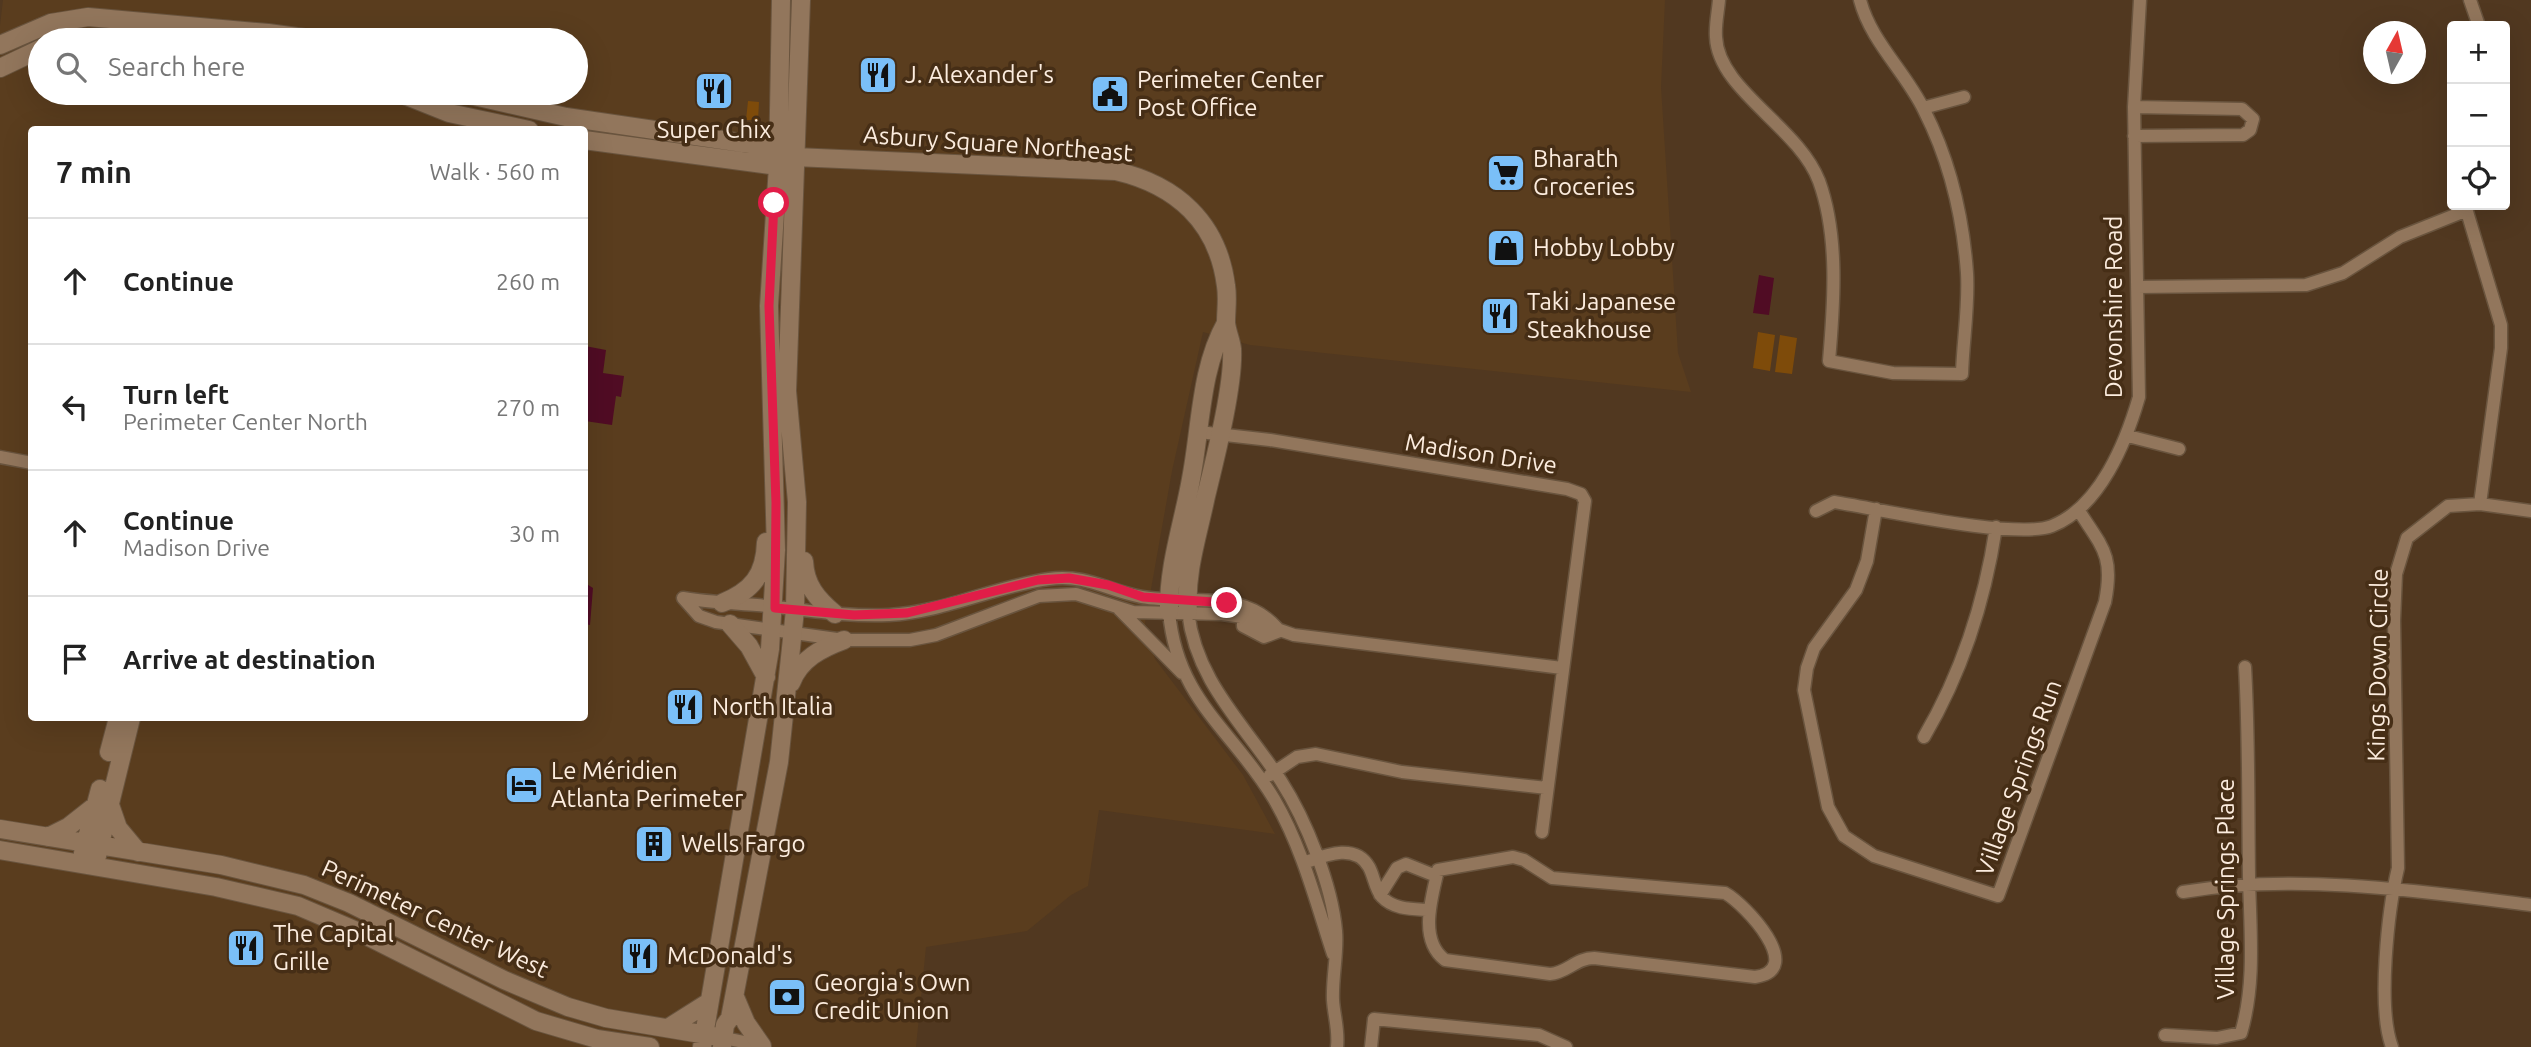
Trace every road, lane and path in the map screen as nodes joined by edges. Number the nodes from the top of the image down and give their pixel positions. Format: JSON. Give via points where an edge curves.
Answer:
{"nodes":[{"id":1,"x":781,"y":0,"type":"edge"},
{"id":2,"x":801,"y":0,"type":"edge"},
{"id":3,"x":1719,"y":0,"type":"edge"},
{"id":4,"x":1860,"y":0,"type":"edge"},
{"id":5,"x":2140,"y":0,"type":"edge"},
{"id":6,"x":2470,"y":0,"type":"edge"},
{"id":7,"x":2477,"y":21,"type":"edge"},
{"id":8,"x":39,"y":28,"type":"edge"},
{"id":9,"x":212,"y":28,"type":"edge"},
{"id":10,"x":28,"y":33,"type":"edge"},
{"id":11,"x":0,"y":45,"type":"edge"},
{"id":12,"x":28,"y":55,"type":"edge"},
{"id":13,"x":0,"y":68,"type":"edge"},
{"id":14,"x":1964,"y":97,"type":"dead end"},
{"id":15,"x":429,"y":105,"type":"edge"},
{"id":16,"x":494,"y":105,"type":"edge"},
{"id":17,"x":2134,"y":107,"type":"junction"},
{"id":18,"x":1923,"y":108,"type":"junction"},
{"id":19,"x":538,"y":121,"type":"edge"},
{"id":20,"x":510,"y":126,"type":"edge"},
{"id":21,"x":571,"y":126,"type":"edge"},
{"id":22,"x":588,"y":129,"type":"edge"},
{"id":23,"x":2134,"y":136,"type":"junction"},
{"id":24,"x":588,"y":140,"type":"edge"},
{"id":25,"x":777,"y":157,"type":"junction"},
{"id":26,"x":795,"y":157,"type":"junction"},
{"id":27,"x":2461,"y":210,"type":"edge"},
{"id":28,"x":2466,"y":210,"type":"edge"},
{"id":29,"x":2137,"y":287,"type":"junction"},
{"id":30,"x":1226,"y":323,"type":"junction"},
{"id":31,"x":790,"y":429,"type":"junction"},
{"id":32,"x":1199,"y":432,"type":"junction"},
{"id":33,"x":1219,"y":434,"type":"junction"},
{"id":34,"x":2128,"y":436,"type":"junction"},
{"id":35,"x":2179,"y":449,"type":"dead end"},
{"id":36,"x":0,"y":457,"type":"edge"},
{"id":37,"x":28,"y":462,"type":"edge"},
{"id":38,"x":776,"y":503,"type":"junction"},
{"id":39,"x":2480,"y":504,"type":"junction"},
{"id":40,"x":1876,"y":509,"type":"junction"},
{"id":41,"x":1816,"y":511,"type":"dead end"},
{"id":42,"x":2079,"y":511,"type":"junction"},
{"id":43,"x":2531,"y":511,"type":"edge"},
{"id":44,"x":1996,"y":527,"type":"junction"},
{"id":45,"x":722,"y":603,"type":"junction"},
{"id":46,"x":1113,"y":604,"type":"junction"},
{"id":47,"x":1178,"y":605,"type":"junction"},
{"id":48,"x":775,"y":608,"type":"junction"},
{"id":49,"x":795,"y":610,"type":"junction"},
{"id":50,"x":835,"y":614,"type":"junction"},
{"id":51,"x":730,"y":624,"type":"junction"},
{"id":52,"x":773,"y":629,"type":"junction"},
{"id":53,"x":1280,"y":631,"type":"junction"},
{"id":54,"x":792,"y":632,"type":"junction"},
{"id":55,"x":844,"y":640,"type":"junction"},
{"id":56,"x":2245,"y":667,"type":"dead end"},
{"id":57,"x":1562,"y":668,"type":"junction"},
{"id":58,"x":765,"y":677,"type":"junction"},
{"id":59,"x":1186,"y":677,"type":"junction"},
{"id":60,"x":789,"y":690,"type":"junction"},
{"id":61,"x":117,"y":721,"type":"edge"},
{"id":62,"x":130,"y":721,"type":"edge"},
{"id":63,"x":1924,"y":737,"type":"dead end"},
{"id":64,"x":1275,"y":773,"type":"junction"},
{"id":65,"x":1261,"y":781,"type":"junction"},
{"id":66,"x":1547,"y":788,"type":"junction"},
{"id":67,"x":103,"y":803,"type":"junction"},
{"id":68,"x":0,"y":829,"type":"edge"},
{"id":69,"x":1542,"y":832,"type":"dead end"},
{"id":70,"x":48,"y":837,"type":"junction"},
{"id":71,"x":93,"y":844,"type":"junction"},
{"id":72,"x":0,"y":850,"type":"edge"},
{"id":73,"x":138,"y":852,"type":"junction"},
{"id":74,"x":1316,"y":858,"type":"junction"},
{"id":75,"x":1302,"y":863,"type":"junction"},
{"id":76,"x":88,"y":865,"type":"junction"},
{"id":77,"x":1436,"y":876,"type":"junction"},
{"id":78,"x":2249,"y":887,"type":"junction"},
{"id":79,"x":2393,"y":888,"type":"junction"},
{"id":80,"x":2183,"y":892,"type":"dead end"},
{"id":81,"x":1380,"y":895,"type":"junction"},
{"id":82,"x":2531,"y":905,"type":"edge"},
{"id":83,"x":1429,"y":910,"type":"junction"},
{"id":84,"x":1334,"y":959,"type":"junction"},
{"id":85,"x":477,"y":967,"type":"junction"},
{"id":86,"x":467,"y":989,"type":"junction"},
{"id":87,"x":735,"y":993,"type":"junction"},
{"id":88,"x":709,"y":1002,"type":"junction"},
{"id":89,"x":668,"y":1028,"type":"junction"},
{"id":90,"x":2165,"y":1035,"type":"dead end"},
{"id":91,"x":703,"y":1041,"type":"edge"},
{"id":92,"x":723,"y":1043,"type":"edge"},
{"id":93,"x":764,"y":1046,"type":"edge"},
{"id":94,"x":650,"y":1047,"type":"edge"},
{"id":95,"x":1337,"y":1047,"type":"edge"},
{"id":96,"x":1371,"y":1047,"type":"edge"},
{"id":97,"x":1566,"y":1047,"type":"edge"},
{"id":98,"x":2392,"y":1047,"type":"edge"}],
"edges":[{"from":1,"to":25,"type":"main road"},
{"from":2,"to":26,"type":"main road"},
{"from":3,"to":18,"type":"street","via":[[1716,39],[1725,69],[1797,143],[1819,180],[1832,234],[1829,360],[1893,373],[1962,374],[1967,275],[1959,206]]},
{"from":4,"to":18,"type":"street","via":[[1866,22]]},
{"from":5,"to":17,"type":"street","name":"Devonshire Road"},
{"from":6,"to":7,"type":"street"},
{"from":8,"to":9,"type":"main road","via":[[88,17]]},
{"from":10,"to":11,"type":"main road"},
{"from":12,"to":13,"type":"main road"},
{"from":14,"to":18,"type":"street"},
{"from":15,"to":20,"type":"main road"},
{"from":16,"to":19,"type":"main road"},
{"from":17,"to":23,"type":"street","name":"Devonshire Road"},
{"from":17,"to":23,"type":"street","via":[[2242,109],[2253,119],[2243,135]]},
{"from":19,"to":21,"type":"main road"},
{"from":22,"to":25,"type":"main road"},
{"from":23,"to":29,"type":"street","name":"Devonshire Road"},
{"from":24,"to":25,"type":"main road"},
{"from":25,"to":26,"type":"main road"},
{"from":25,"to":38,"type":"main road","via":[[769,306]]},
{"from":26,"to":30,"type":"main road","name":"Asbury Square Northeast","via":[[1116,171],[1145,178],[1177,195],[1211,239],[1226,284]]},
{"from":26,"to":31,"type":"main road"},
{"from":27,"to":29,"type":"street","via":[[2400,237],[2343,273],[2306,285]]},
{"from":28,"to":39,"type":"street","via":[[2501,325]]},
{"from":29,"to":34,"type":"street","name":"Devonshire Road","via":[[2139,397]]},
{"from":30,"to":32,"type":"main road","name":"Asbury Square Northeast","via":[[1212,348]]},
{"from":30,"to":33,"type":"main road","name":"Asbury Square Northeast","via":[[1232,349]]},
{"from":31,"to":49,"type":"main road","via":[[797,489]]},
{"from":31,"to":50,"type":"main road","via":[[801,460],[805,492],[805,574],[813,592]]},
{"from":32,"to":33,"type":"street","name":"Madison Drive"},
{"from":32,"to":47,"type":"main road","name":"Asbury Square Northeast","via":[[1171,567]]},
{"from":33,"to":47,"type":"main road","name":"Asbury Square Northeast"},
{"from":33,"to":57,"type":"street","name":"Madison Drive","via":[[1581,494],[1585,501]]},
{"from":34,"to":35,"type":"street"},
{"from":34,"to":42,"type":"street","name":"Devonshire Road"},
{"from":36,"to":37,"type":"street"},
{"from":38,"to":45,"type":"main road","via":[[766,515],[761,572],[748,590]]},
{"from":38,"to":48,"type":"main road"},
{"from":39,"to":43,"type":"street","name":"Kings Down Circle"},
{"from":39,"to":79,"type":"street","name":"Kings Down Circle","via":[[2448,506],[2407,538],[2396,574],[2398,868]]},
{"from":40,"to":41,"type":"street","via":[[1834,502]]},
{"from":40,"to":42,"type":"street","name":"Village Springs Run","via":[[1867,561],[1856,590],[1818,642],[1807,668],[1804,690],[1828,807],[1844,836],[1866,852],[1998,896],[2105,602],[2111,572],[2102,546]]},
{"from":40,"to":44,"type":"street"},
{"from":42,"to":44,"type":"street","name":"Devonshire Road","via":[[2050,527]]},
{"from":44,"to":63,"type":"street","via":[[1978,610],[1941,709]]},
{"from":45,"to":48,"type":"street"},
{"from":45,"to":51,"type":"street","via":[[683,598],[704,618]]},
{"from":46,"to":47,"type":"street","via":[[1133,612]]},
{"from":46,"to":55,"type":"street","via":[[1083,595],[1054,594],[921,639]]},
{"from":46,"to":59,"type":"street"},
{"from":47,"to":50,"type":"street","via":[[1082,578],[1061,578],[917,612]]},
{"from":47,"to":53,"type":"street","via":[[1243,617]]},
{"from":47,"to":53,"type":"street","via":[[1245,606]]},
{"from":47,"to":59,"type":"street","via":[[1174,644]]},
{"from":47,"to":64,"type":"street","via":[[1209,681]]},
{"from":48,"to":49,"type":"street"},
{"from":48,"to":52,"type":"main road"},
{"from":49,"to":50,"type":"street"},
{"from":49,"to":54,"type":"main road"},
{"from":51,"to":52,"type":"street"},
{"from":51,"to":58,"type":"main road","via":[[749,646]]},
{"from":52,"to":54,"type":"street"},
{"from":52,"to":58,"type":"main road"},
{"from":53,"to":57,"type":"street"},
{"from":54,"to":55,"type":"street"},
{"from":54,"to":60,"type":"main road"},
{"from":55,"to":60,"type":"main road","via":[[811,656],[795,673]]},
{"from":56,"to":78,"type":"street","name":"Village Springs Place"},
{"from":57,"to":66,"type":"street","name":"Madison Drive"},
{"from":58,"to":88,"type":"main road"},
{"from":59,"to":65,"type":"street","via":[[1206,712]]},
{"from":60,"to":87,"type":"main road"},
{"from":61,"to":67,"type":"main road"},
{"from":62,"to":67,"type":"main road"},
{"from":64,"to":65,"type":"street"},
{"from":64,"to":66,"type":"street","via":[[1307,755],[1402,772]]},
{"from":64,"to":74,"type":"street"},
{"from":65,"to":75,"type":"street","via":[[1277,804]]},
{"from":66,"to":69,"type":"street","name":"Madison Drive"},
{"from":67,"to":70,"type":"main road"},
{"from":67,"to":71,"type":"main road"},
{"from":67,"to":73,"type":"main road"},
{"from":68,"to":70,"type":"main road","name":"Perimeter Center West"},
{"from":70,"to":71,"type":"main road","name":"Perimeter Center West"},
{"from":71,"to":73,"type":"main road","name":"Perimeter Center West"},
{"from":71,"to":76,"type":"main road"},
{"from":72,"to":76,"type":"main road","name":"Perimeter Center West"},
{"from":73,"to":85,"type":"main road","name":"Perimeter Center West","via":[[221,865],[322,891]]},
{"from":74,"to":75,"type":"street"},
{"from":74,"to":81,"type":"street","via":[[1334,852],[1357,856],[1368,864]]},
{"from":74,"to":84,"type":"street","via":[[1335,920]]},
{"from":75,"to":84,"type":"street"},
{"from":76,"to":86,"type":"main road","name":"Perimeter Center West","via":[[298,906],[359,932]]},
{"from":77,"to":81,"type":"street","via":[[1406,864],[1397,868]]},
{"from":77,"to":83,"type":"street"},
{"from":77,"to":83,"type":"street","via":[[1438,870],[1513,857],[1552,878],[1726,893],[1768,936],[1775,962],[1766,974],[1755,976],[1594,958],[1549,974],[1451,962],[1433,946]]},
{"from":78,"to":79,"type":"street"},
{"from":78,"to":80,"type":"street"},
{"from":78,"to":90,"type":"street","name":"Village Springs Place","via":[[2250,996],[2241,1033],[2217,1038]]},
{"from":79,"to":82,"type":"street"},
{"from":79,"to":98,"type":"street","name":"Kings Down Circle","via":[[2384,1001]]},
{"from":81,"to":83,"type":"street","via":[[1396,906]]},
{"from":84,"to":95,"type":"street"},
{"from":85,"to":86,"type":"main road"},
{"from":85,"to":89,"type":"main road","name":"Perimeter Center West","via":[[568,1007]]},
{"from":86,"to":94,"type":"main road","name":"Perimeter Center West","via":[[554,1028]]},
{"from":87,"to":92,"type":"main road"},
{"from":87,"to":93,"type":"main road","via":[[737,1006]]},
{"from":88,"to":89,"type":"main road"},
{"from":88,"to":91,"type":"main road"},
{"from":89,"to":91,"type":"main road","name":"Perimeter Center West"},
{"from":91,"to":92,"type":"main road","name":"Perimeter Center West"},
{"from":92,"to":93,"type":"street"},
{"from":96,"to":97,"type":"street","via":[[1374,1019],[1539,1035]]}]}
